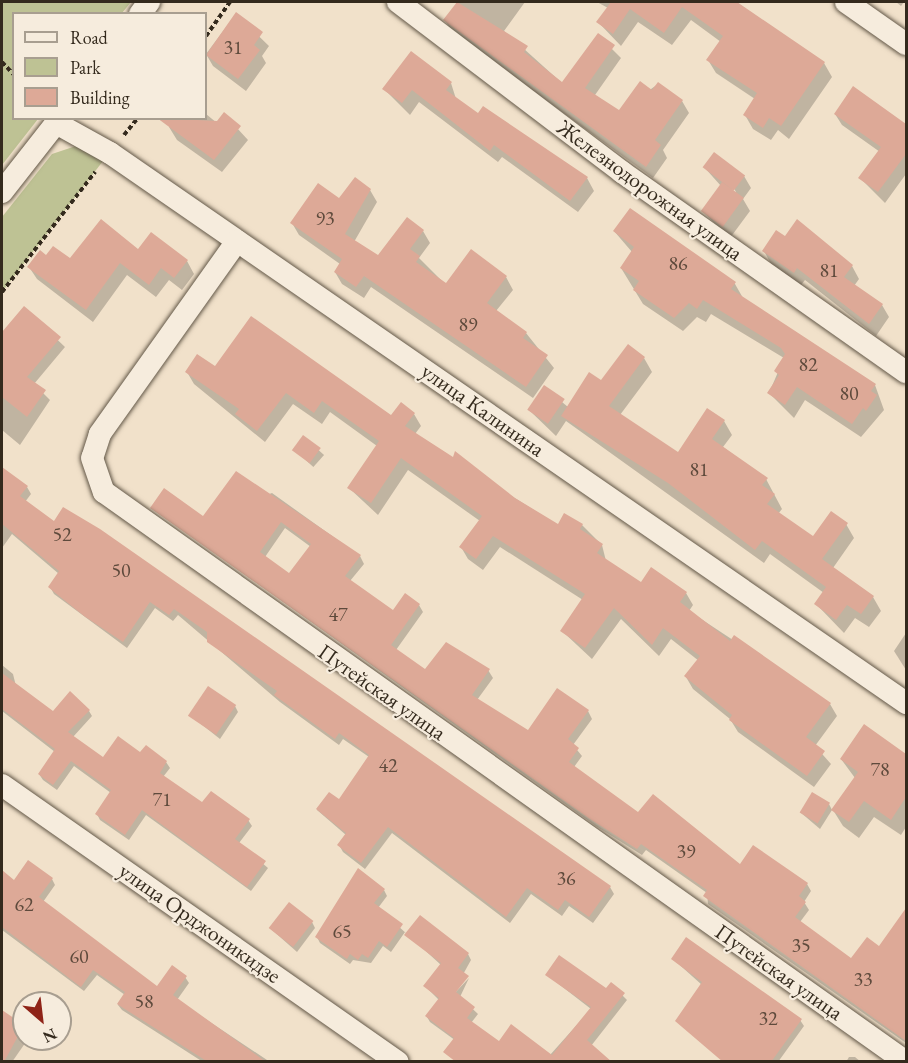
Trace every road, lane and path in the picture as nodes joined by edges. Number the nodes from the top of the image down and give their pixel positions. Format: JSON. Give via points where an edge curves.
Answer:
{"nodes":[{"id":1,"x":230,"y":2,"type":"edge"},
{"id":2,"x":398,"y":2,"type":"edge"},
{"id":3,"x":846,"y":2,"type":"edge"},
{"id":4,"x":207,"y":35,"type":"edge"},
{"id":5,"x":906,"y":44,"type":"edge"},
{"id":6,"x":136,"y":120,"type":"edge"},
{"id":7,"x":58,"y":121,"type":"edge"},
{"id":8,"x":110,"y":153,"type":"junction"},
{"id":9,"x":2,"y":192,"type":"edge"},
{"id":10,"x":237,"y":241,"type":"junction"},
{"id":11,"x":2,"y":292,"type":"edge"},
{"id":12,"x":906,"y":372,"type":"edge"},
{"id":13,"x":906,"y":703,"type":"edge"},
{"id":14,"x":2,"y":785,"type":"edge"},
{"id":15,"x":398,"y":1062,"type":"edge"},
{"id":16,"x":906,"y":1062,"type":"edge"}],
"edges":[{"from":1,"to":4,"type":"path"},
{"from":2,"to":12,"type":"street","name":"Железнодорожная улица","via":[[622,172]]},
{"from":3,"to":5,"type":"street"},
{"from":6,"to":8,"type":"path"},
{"from":7,"to":8,"type":"street","name":"улица Калинина"},
{"from":7,"to":9,"type":"street"},
{"from":8,"to":10,"type":"street","name":"улица Калинина"},
{"from":8,"to":11,"type":"path"},
{"from":10,"to":13,"type":"street","name":"улица Калинина"},
{"from":10,"to":16,"type":"street","name":"Путейская улица","via":[[100,434],[92,458],[104,492]]},
{"from":14,"to":15,"type":"street","name":"улица Орджоникидзе"}]}
